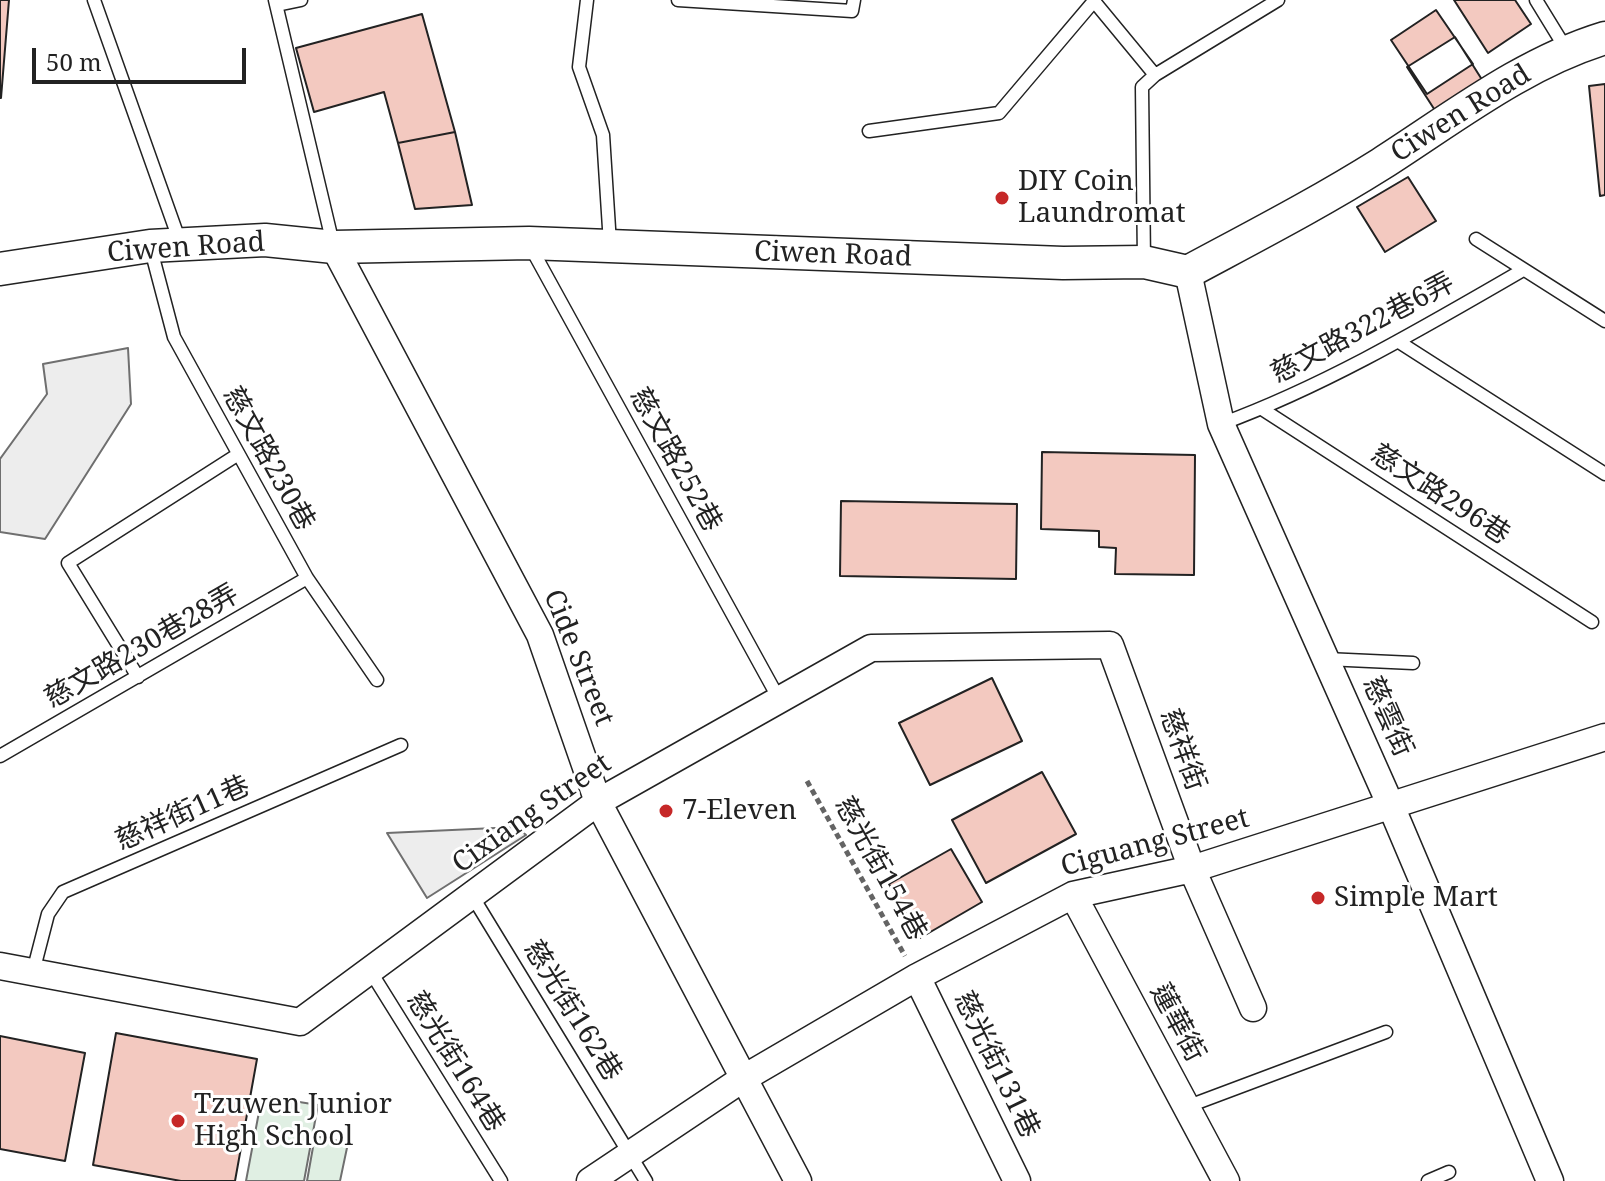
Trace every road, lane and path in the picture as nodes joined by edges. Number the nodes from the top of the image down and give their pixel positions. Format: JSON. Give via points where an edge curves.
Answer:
{"nodes":[{"id":1,"x":94,"y":0,"type":"edge"},
{"id":2,"x":301,"y":0,"type":"edge"},
{"id":3,"x":587,"y":0,"type":"edge"},
{"id":4,"x":678,"y":0,"type":"edge"},
{"id":5,"x":854,"y":0,"type":"edge"},
{"id":6,"x":1093,"y":0,"type":"edge"},
{"id":7,"x":1278,"y":0,"type":"edge"},
{"id":8,"x":1536,"y":0,"type":"edge"},
{"id":9,"x":276,"y":3,"type":"edge"},
{"id":10,"x":1605,"y":38,"type":"edge"},
{"id":11,"x":1566,"y":49,"type":"junction"},
{"id":12,"x":1155,"y":75,"type":"junction"},
{"id":13,"x":869,"y":131,"type":"dead end"},
{"id":14,"x":1476,"y":239,"type":"dead end"},
{"id":15,"x":529,"y":243,"type":"junction"},
{"id":16,"x":165,"y":245,"type":"junction"},
{"id":17,"x":334,"y":247,"type":"junction"},
{"id":18,"x":611,"y":247,"type":"junction"},
{"id":19,"x":1144,"y":262,"type":"junction"},
{"id":20,"x":0,"y":269,"type":"edge"},
{"id":21,"x":1523,"y":270,"type":"junction"},
{"id":22,"x":1188,"y":272,"type":"junction"},
{"id":23,"x":1605,"y":321,"type":"edge"},
{"id":24,"x":1399,"y":342,"type":"junction"},
{"id":25,"x":1262,"y":409,"type":"junction"},
{"id":26,"x":1221,"y":424,"type":"junction"},
{"id":27,"x":237,"y":455,"type":"junction"},
{"id":28,"x":1605,"y":474,"type":"edge"},
{"id":29,"x":307,"y":578,"type":"junction"},
{"id":30,"x":1592,"y":622,"type":"dead end"},
{"id":31,"x":1326,"y":659,"type":"junction"},
{"id":32,"x":1413,"y":663,"type":"dead end"},
{"id":33,"x":138,"y":677,"type":"junction"},
{"id":34,"x":377,"y":680,"type":"dead end"},
{"id":35,"x":779,"y":699,"type":"junction"},
{"id":36,"x":1605,"y":737,"type":"edge"},
{"id":37,"x":401,"y":745,"type":"dead end"},
{"id":38,"x":0,"y":756,"type":"edge"},
{"id":39,"x":807,"y":781,"type":"dead end"},
{"id":40,"x":598,"y":802,"type":"junction"},
{"id":41,"x":1391,"y":806,"type":"junction"},
{"id":42,"x":1192,"y":869,"type":"junction"},
{"id":43,"x":471,"y":894,"type":"junction"},
{"id":44,"x":1073,"y":895,"type":"junction"},
{"id":45,"x":0,"y":966,"type":"edge"},
{"id":46,"x":369,"y":969,"type":"junction"},
{"id":47,"x":33,"y":972,"type":"junction"},
{"id":48,"x":917,"y":977,"type":"junction"},
{"id":49,"x":1253,"y":1008,"type":"dead end"},
{"id":50,"x":1386,"y":1032,"type":"dead end"},
{"id":51,"x":744,"y":1078,"type":"junction"},
{"id":52,"x":1186,"y":1107,"type":"junction"},
{"id":53,"x":631,"y":1153,"type":"junction"},
{"id":54,"x":1449,"y":1172,"type":"dead end"},
{"id":55,"x":501,"y":1181,"type":"edge"},
{"id":56,"x":590,"y":1181,"type":"edge"},
{"id":57,"x":646,"y":1181,"type":"edge"},
{"id":58,"x":798,"y":1181,"type":"edge"},
{"id":59,"x":1017,"y":1181,"type":"edge"},
{"id":60,"x":1226,"y":1181,"type":"edge"},
{"id":61,"x":1428,"y":1181,"type":"edge"},
{"id":62,"x":1550,"y":1181,"type":"edge"}],
"edges":[{"from":1,"to":16,"type":"lane","name":"慈文路230巷"},
{"from":2,"to":9,"type":"lane"},
{"from":3,"to":18,"type":"lane","via":[[579,67],[603,135]]},
{"from":4,"to":5,"type":"lane","via":[[852,11]]},
{"from":6,"to":12,"type":"lane"},
{"from":6,"to":13,"type":"lane","via":[[999,113]]},
{"from":7,"to":12,"type":"lane"},
{"from":8,"to":11,"type":"lane"},
{"from":9,"to":17,"type":"lane"},
{"from":10,"to":11,"type":"street","name":"Ciwen Road"},
{"from":11,"to":22,"type":"street","name":"Ciwen Road","via":[[1351,183]]},
{"from":12,"to":19,"type":"lane","via":[[1142,87]]},
{"from":14,"to":21,"type":"lane"},
{"from":15,"to":17,"type":"street","name":"Ciwen Road"},
{"from":15,"to":18,"type":"street","name":"Ciwen Road"},
{"from":15,"to":35,"type":"lane","name":"慈文路252巷"},
{"from":16,"to":17,"type":"street","name":"Ciwen Road","via":[[265,240]]},
{"from":16,"to":20,"type":"street","name":"Ciwen Road"},
{"from":16,"to":27,"type":"lane","name":"慈文路230巷","via":[[174,337]]},
{"from":17,"to":40,"type":"street","name":"Cide Street","via":[[540,635]]},
{"from":18,"to":19,"type":"street","name":"Ciwen Road"},
{"from":19,"to":22,"type":"street","name":"Ciwen Road"},
{"from":21,"to":23,"type":"lane"},
{"from":21,"to":24,"type":"lane","name":"慈文路322巷6弄"},
{"from":22,"to":26,"type":"street","name":"慈雲街"},
{"from":24,"to":25,"type":"lane","name":"慈文路322巷6弄"},
{"from":24,"to":28,"type":"lane"},
{"from":25,"to":26,"type":"lane","name":"慈文路322巷6弄"},
{"from":25,"to":30,"type":"lane","name":"慈文路296巷"},
{"from":26,"to":31,"type":"street","name":"慈雲街"},
{"from":27,"to":29,"type":"lane","name":"慈文路230巷"},
{"from":27,"to":33,"type":"lane","via":[[68,563]]},
{"from":29,"to":33,"type":"lane","name":"慈文路230巷28弄"},
{"from":29,"to":34,"type":"lane","name":"慈文路230巷"},
{"from":31,"to":32,"type":"lane"},
{"from":31,"to":41,"type":"street","name":"慈雲街"},
{"from":33,"to":38,"type":"lane","name":"慈文路230巷28弄"},
{"from":35,"to":40,"type":"street","name":"Cixiang Street"},
{"from":35,"to":42,"type":"street","name":"Cixiang Street","via":[[871,648],[1110,645]]},
{"from":36,"to":41,"type":"street","name":"Ciguang Street"},
{"from":37,"to":47,"type":"lane","name":"慈祥街11巷","via":[[63,892],[48,914]]},
{"from":39,"to":48,"type":"path","name":"慈光街154巷"},
{"from":40,"to":43,"type":"street","name":"Cixiang Street"},
{"from":40,"to":51,"type":"street","name":"Cide Street"},
{"from":41,"to":42,"type":"street","name":"Ciguang Street"},
{"from":41,"to":62,"type":"street","name":"慈雲街"},
{"from":42,"to":44,"type":"street","name":"Ciguang Street"},
{"from":42,"to":49,"type":"street"},
{"from":43,"to":46,"type":"street","name":"Cixiang Street"},
{"from":43,"to":53,"type":"lane","name":"慈光街162巷"},
{"from":44,"to":48,"type":"street","name":"Ciguang Street"},
{"from":44,"to":52,"type":"street","name":"蓮華街"},
{"from":45,"to":47,"type":"street","name":"Cixiang Street"},
{"from":46,"to":47,"type":"street","name":"Cixiang Street","via":[[300,1022]]},
{"from":46,"to":55,"type":"lane","name":"慈光街164巷"},
{"from":48,"to":51,"type":"street","name":"Ciguang Street"},
{"from":48,"to":59,"type":"street","name":"慈光街131巷"},
{"from":50,"to":52,"type":"lane"},
{"from":51,"to":53,"type":"street","name":"Ciguang Street"},
{"from":51,"to":58,"type":"street","name":"Cide Street"},
{"from":52,"to":60,"type":"street","name":"蓮華街"},
{"from":53,"to":56,"type":"street","name":"Ciguang Street"},
{"from":53,"to":57,"type":"lane","name":"慈光街162巷"},
{"from":54,"to":61,"type":"lane"}]}
